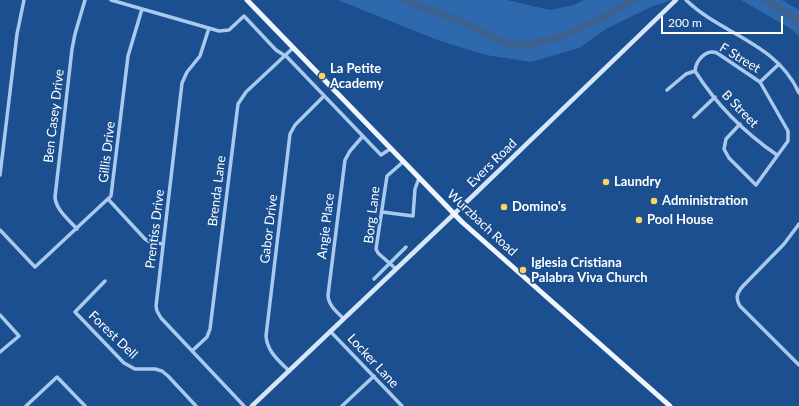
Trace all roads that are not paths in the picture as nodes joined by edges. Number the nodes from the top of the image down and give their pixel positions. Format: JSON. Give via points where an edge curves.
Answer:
{"nodes":[{"id":1,"x":24,"y":0,"type":"edge"},
{"id":2,"x":85,"y":0,"type":"edge"},
{"id":3,"x":111,"y":0,"type":"edge"},
{"id":4,"x":247,"y":0,"type":"edge"},
{"id":5,"x":676,"y":0,"type":"edge"},
{"id":6,"x":686,"y":0,"type":"edge"},
{"id":7,"x":142,"y":9,"type":"junction"},
{"id":8,"x":209,"y":28,"type":"junction"},
{"id":9,"x":294,"y":48,"type":"junction"},
{"id":10,"x":286,"y":56,"type":"junction"},
{"id":11,"x":779,"y":64,"type":"junction"},
{"id":12,"x":695,"y":71,"type":"junction"},
{"id":13,"x":760,"y":82,"type":"junction"},
{"id":14,"x":667,"y":90,"type":"dead end"},
{"id":15,"x":799,"y":93,"type":"edge"},
{"id":16,"x":324,"y":96,"type":"junction"},
{"id":17,"x":715,"y":97,"type":"junction"},
{"id":18,"x":694,"y":117,"type":"dead end"},
{"id":19,"x":0,"y":122,"type":"edge"},
{"id":20,"x":6,"y":123,"type":"junction"},
{"id":21,"x":740,"y":124,"type":"junction"},
{"id":22,"x":363,"y":136,"type":"junction"},
{"id":23,"x":390,"y":149,"type":"junction"},
{"id":24,"x":777,"y":156,"type":"junction"},
{"id":25,"x":403,"y":162,"type":"junction"},
{"id":26,"x":0,"y":175,"type":"edge"},
{"id":27,"x":419,"y":178,"type":"junction"},
{"id":28,"x":108,"y":199,"type":"junction"},
{"id":29,"x":382,"y":212,"type":"junction"},
{"id":30,"x":454,"y":214,"type":"junction"},
{"id":31,"x":799,"y":224,"type":"edge"},
{"id":32,"x":77,"y":229,"type":"junction"},
{"id":33,"x":0,"y":230,"type":"edge"},
{"id":34,"x":163,"y":244,"type":"junction"},
{"id":35,"x":406,"y":247,"type":"dead end"},
{"id":36,"x":390,"y":263,"type":"junction"},
{"id":37,"x":396,"y":269,"type":"junction"},
{"id":38,"x":374,"y":279,"type":"dead end"},
{"id":39,"x":105,"y":281,"type":"dead end"},
{"id":40,"x":0,"y":315,"type":"edge"},
{"id":41,"x":343,"y":318,"type":"junction"},
{"id":42,"x":330,"y":330,"type":"junction"},
{"id":43,"x":192,"y":351,"type":"junction"},
{"id":44,"x":0,"y":352,"type":"edge"},
{"id":45,"x":799,"y":356,"type":"edge"},
{"id":46,"x":794,"y":360,"type":"junction"},
{"id":47,"x":799,"y":365,"type":"edge"},
{"id":48,"x":289,"y":371,"type":"junction"},
{"id":49,"x":374,"y":376,"type":"junction"},
{"id":50,"x":26,"y":406,"type":"edge"},
{"id":51,"x":85,"y":406,"type":"edge"},
{"id":52,"x":196,"y":406,"type":"edge"},
{"id":53,"x":244,"y":406,"type":"edge"},
{"id":54,"x":252,"y":406,"type":"edge"},
{"id":55,"x":342,"y":406,"type":"edge"},
{"id":56,"x":402,"y":406,"type":"edge"},
{"id":57,"x":670,"y":406,"type":"edge"}],
"edges":[{"from":1,"to":20,"type":"street","via":[[17,34]]},
{"from":2,"to":32,"type":"street","name":"Ben Casey Drive","via":[[72,49],[55,197],[56,205]]},
{"from":3,"to":7,"type":"street"},
{"from":4,"to":9,"type":"main road","name":"Wurzbach Road"},
{"from":5,"to":30,"type":"main road","name":"Evers Road"},
{"from":6,"to":11,"type":"street","via":[[701,13],[760,47]]},
{"from":7,"to":8,"type":"street"},
{"from":7,"to":28,"type":"street","name":"Gillis Drive","via":[[128,56],[112,190]]},
{"from":8,"to":10,"type":"street","via":[[229,30],[244,16],[276,50]]},
{"from":8,"to":34,"type":"street","name":"Prentiss Drive","via":[[202,52],[182,83]]},
{"from":9,"to":10,"type":"street","name":"Brenda Lane"},
{"from":9,"to":23,"type":"main road","name":"Wurzbach Road"},
{"from":10,"to":16,"type":"street"},
{"from":10,"to":43,"type":"street","name":"Brenda Lane","via":[[246,92],[238,104],[210,329],[207,337]]},
{"from":11,"to":13,"type":"street"},
{"from":11,"to":15,"type":"street","via":[[792,79]]},
{"from":12,"to":13,"type":"street","name":"F Street","via":[[698,62],[712,51]]},
{"from":12,"to":14,"type":"street","via":[[686,74]]},
{"from":12,"to":17,"type":"street","name":"B Street"},
{"from":13,"to":24,"type":"street","name":"F Street","via":[[788,131],[788,141]]},
{"from":16,"to":22,"type":"street"},
{"from":16,"to":48,"type":"street","name":"Gabor Drive","via":[[295,125],[290,134],[266,336],[268,349]]},
{"from":17,"to":18,"type":"street"},
{"from":17,"to":21,"type":"street","name":"B Street"},
{"from":19,"to":20,"type":"street"},
{"from":20,"to":26,"type":"street"},
{"from":21,"to":24,"type":"street","name":"B Street"},
{"from":21,"to":24,"type":"street","name":"F Street","via":[[726,139],[724,149],[729,158],[756,185]]},
{"from":22,"to":23,"type":"street","via":[[381,155]]},
{"from":22,"to":41,"type":"street","name":"Angie Place","via":[[345,160],[328,295],[331,306]]},
{"from":23,"to":25,"type":"main road","name":"Wurzbach Road"},
{"from":25,"to":27,"type":"main road","name":"Wurzbach Road"},
{"from":25,"to":29,"type":"street","name":"Borg Lane","via":[[387,176]]},
{"from":27,"to":29,"type":"street","via":[[413,216]]},
{"from":27,"to":30,"type":"main road","name":"Wurzbach Road"},
{"from":28,"to":32,"type":"street","name":"Gillis Drive"},
{"from":28,"to":34,"type":"street","via":[[145,239]]},
{"from":29,"to":36,"type":"street","name":"Borg Lane","via":[[376,248]]},
{"from":30,"to":37,"type":"main road","name":"Evers Road"},
{"from":30,"to":57,"type":"main road","name":"Wurzbach Road"},
{"from":31,"to":46,"type":"street","via":[[784,244],[743,286],[737,298],[740,306]]},
{"from":32,"to":33,"type":"street","name":"Gillis Drive","via":[[36,267]]},
{"from":34,"to":43,"type":"street","name":"Prentiss Drive","via":[[157,312]]},
{"from":35,"to":36,"type":"street"},
{"from":36,"to":37,"type":"street","name":"Borg Lane"},
{"from":36,"to":38,"type":"street"},
{"from":37,"to":41,"type":"main road","name":"Evers Road"},
{"from":39,"to":52,"type":"street","name":"Forest Dell","via":[[75,312],[124,362],[135,369],[162,371]]},
{"from":40,"to":44,"type":"street","via":[[20,336]]},
{"from":41,"to":42,"type":"main road","name":"Evers Road"},
{"from":42,"to":48,"type":"main road","name":"Evers Road"},
{"from":42,"to":49,"type":"street","name":"Locker Lane"},
{"from":43,"to":53,"type":"street","name":"Prentiss Drive"},
{"from":45,"to":46,"type":"street"},
{"from":46,"to":47,"type":"street"},
{"from":48,"to":54,"type":"main road","name":"Evers Road"},
{"from":49,"to":55,"type":"street"},
{"from":49,"to":56,"type":"street","name":"Locker Lane"},
{"from":50,"to":51,"type":"street","via":[[57,376]]}]}
